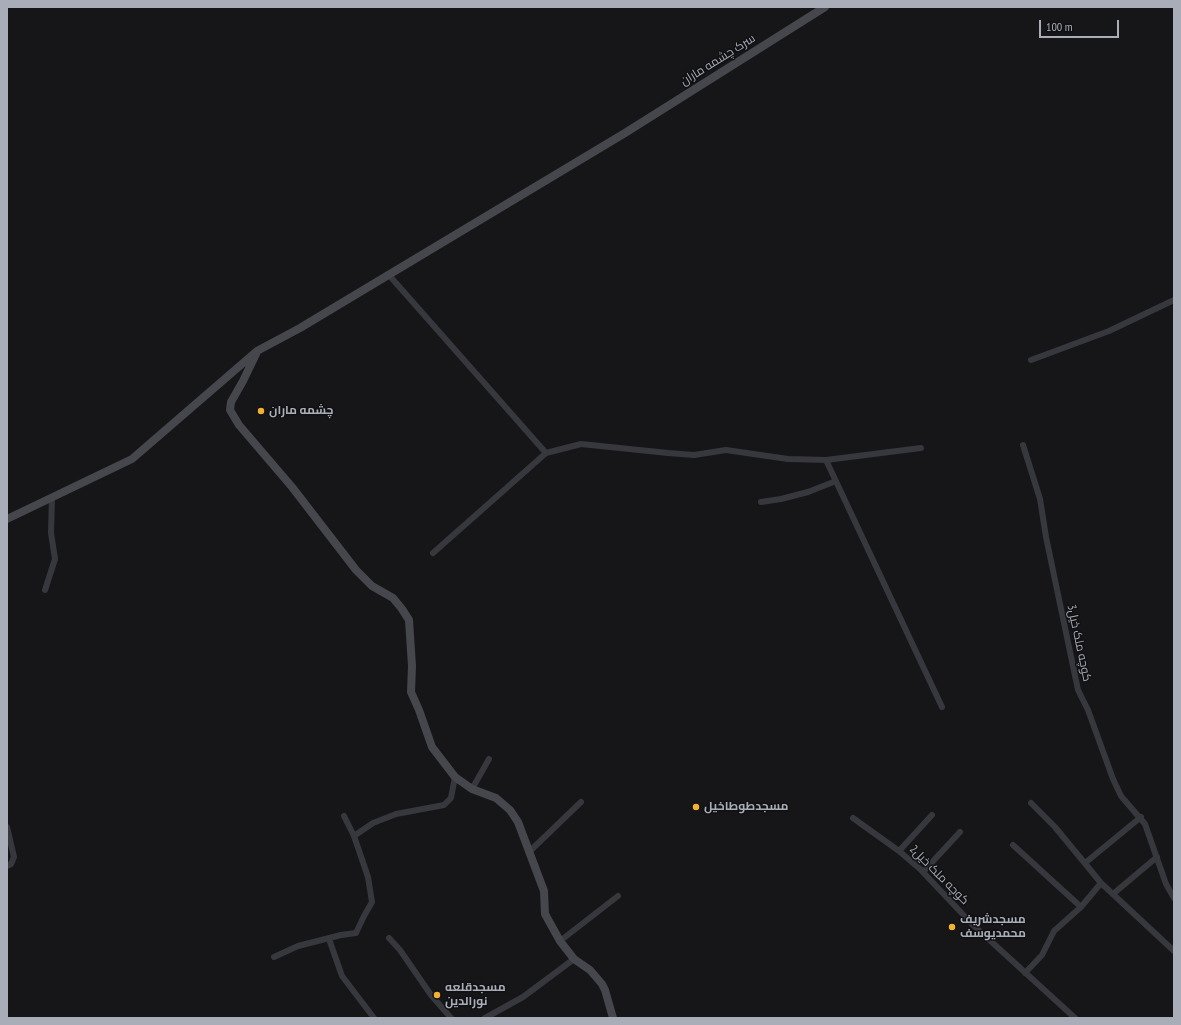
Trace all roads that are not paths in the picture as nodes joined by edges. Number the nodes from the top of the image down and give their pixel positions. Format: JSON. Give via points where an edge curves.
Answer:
{"nodes":[{"id":1,"x":825,"y":7,"type":"edge"},
{"id":2,"x":388,"y":274,"type":"junction"},
{"id":3,"x":1174,"y":300,"type":"edge"},
{"id":4,"x":257,"y":351,"type":"junction"},
{"id":5,"x":1031,"y":360,"type":"dead end"},
{"id":6,"x":1023,"y":445,"type":"dead end"},
{"id":7,"x":921,"y":448,"type":"dead end"},
{"id":8,"x":546,"y":453,"type":"junction"},
{"id":9,"x":826,"y":460,"type":"junction"},
{"id":10,"x":836,"y":481,"type":"junction"},
{"id":11,"x":52,"y":497,"type":"junction"},
{"id":12,"x":761,"y":502,"type":"dead end"},
{"id":13,"x":7,"y":519,"type":"edge"},
{"id":14,"x":433,"y":553,"type":"dead end"},
{"id":15,"x":44,"y":590,"type":"dead end"},
{"id":16,"x":942,"y":707,"type":"dead end"},
{"id":17,"x":489,"y":759,"type":"dead end"},
{"id":18,"x":455,"y":777,"type":"junction"},
{"id":19,"x":472,"y":789,"type":"junction"},
{"id":20,"x":581,"y":802,"type":"dead end"},
{"id":21,"x":1031,"y":803,"type":"dead end"},
{"id":22,"x":932,"y":815,"type":"dead end"},
{"id":23,"x":344,"y":816,"type":"dead end"},
{"id":24,"x":1140,"y":817,"type":"junction"},
{"id":25,"x":853,"y":818,"type":"dead end"},
{"id":26,"x":7,"y":827,"type":"edge"},
{"id":27,"x":960,"y":832,"type":"dead end"},
{"id":28,"x":354,"y":836,"type":"junction"},
{"id":29,"x":1013,"y":845,"type":"dead end"},
{"id":30,"x":900,"y":851,"type":"junction"},
{"id":31,"x":529,"y":852,"type":"junction"},
{"id":32,"x":1157,"y":857,"type":"junction"},
{"id":33,"x":1085,"y":863,"type":"junction"},
{"id":34,"x":7,"y":866,"type":"edge"},
{"id":35,"x":923,"y":872,"type":"junction"},
{"id":36,"x":1101,"y":883,"type":"junction"},
{"id":37,"x":1113,"y":894,"type":"junction"},
{"id":38,"x":618,"y":896,"type":"dead end"},
{"id":39,"x":1174,"y":898,"type":"edge"},
{"id":40,"x":1081,"y":907,"type":"junction"},
{"id":41,"x":389,"y":938,"type":"dead end"},
{"id":42,"x":329,"y":939,"type":"junction"},
{"id":43,"x":560,"y":941,"type":"junction"},
{"id":44,"x":1174,"y":951,"type":"edge"},
{"id":45,"x":274,"y":957,"type":"dead end"},
{"id":46,"x":574,"y":958,"type":"junction"},
{"id":47,"x":1025,"y":973,"type":"junction"},
{"id":48,"x":374,"y":1018,"type":"edge"},
{"id":49,"x":450,"y":1018,"type":"edge"},
{"id":50,"x":485,"y":1018,"type":"edge"},
{"id":51,"x":613,"y":1018,"type":"edge"},
{"id":52,"x":1075,"y":1018,"type":"edge"}],
"edges":[{"from":1,"to":2,"type":"street","name":"سرک چشمه ماران","via":[[625,133]]},
{"from":2,"to":4,"type":"street","name":"سرک چشمه ماران"},
{"from":2,"to":8,"type":"street"},
{"from":3,"to":5,"type":"street","via":[[1109,331]]},
{"from":4,"to":11,"type":"street","name":"سرک چشمه ماران","via":[[132,459]]},
{"from":4,"to":18,"type":"street","via":[[244,381],[231,402],[230,410],[240,426],[292,487],[356,570],[372,586],[393,598],[406,615],[409,620],[412,666],[411,692],[432,747]]},
{"from":6,"to":24,"type":"street","name":"کوچه ملک خیل3","via":[[1040,499],[1078,690],[1088,710],[1112,779],[1121,796]]},
{"from":7,"to":9,"type":"street"},
{"from":8,"to":9,"type":"street","via":[[581,444],[668,454],[694,455],[726,450]]},
{"from":8,"to":14,"type":"street"},
{"from":9,"to":10,"type":"street"},
{"from":10,"to":12,"type":"street","via":[[808,492]]},
{"from":10,"to":16,"type":"street"},
{"from":11,"to":13,"type":"street","name":"سرک چشمه ماران"},
{"from":11,"to":15,"type":"street","via":[[51,533],[55,559]]},
{"from":17,"to":19,"type":"street"},
{"from":18,"to":19,"type":"street"},
{"from":18,"to":28,"type":"street","via":[[451,798],[444,804],[396,814],[373,823]]},
{"from":19,"to":31,"type":"street","via":[[496,798],[510,810],[518,822]]},
{"from":20,"to":31,"type":"street"},
{"from":21,"to":33,"type":"street"},
{"from":22,"to":30,"type":"street"},
{"from":23,"to":28,"type":"street"},
{"from":24,"to":32,"type":"street","name":"کوچه ملک خیل3"},
{"from":24,"to":33,"type":"street"},
{"from":25,"to":30,"type":"street","name":"کوچه ملک خیل2"},
{"from":26,"to":34,"type":"street","via":[[14,857]]},
{"from":27,"to":35,"type":"street"},
{"from":28,"to":42,"type":"street","via":[[368,876],[372,902],[356,933]]},
{"from":29,"to":40,"type":"street"},
{"from":30,"to":35,"type":"street","name":"کوچه ملک خیل2"},
{"from":31,"to":43,"type":"street","via":[[544,891],[545,914]]},
{"from":32,"to":37,"type":"street"},
{"from":32,"to":39,"type":"street","name":"کوچه ملک خیل3","via":[[1166,884]]},
{"from":33,"to":36,"type":"street"},
{"from":35,"to":47,"type":"street","name":"کوچه ملک خیل2","via":[[972,924]]},
{"from":36,"to":37,"type":"street"},
{"from":36,"to":40,"type":"street"},
{"from":37,"to":44,"type":"street"},
{"from":38,"to":43,"type":"street"},
{"from":40,"to":47,"type":"street","via":[[1054,931],[1042,955]]},
{"from":41,"to":49,"type":"street"},
{"from":42,"to":45,"type":"street","via":[[298,946]]},
{"from":42,"to":48,"type":"street","via":[[342,976]]},
{"from":43,"to":46,"type":"street"},
{"from":46,"to":50,"type":"street","via":[[524,997]]},
{"from":46,"to":51,"type":"street","via":[[590,970],[602,984]]},
{"from":47,"to":52,"type":"street","name":"کوچه ملک خیل2"}]}
